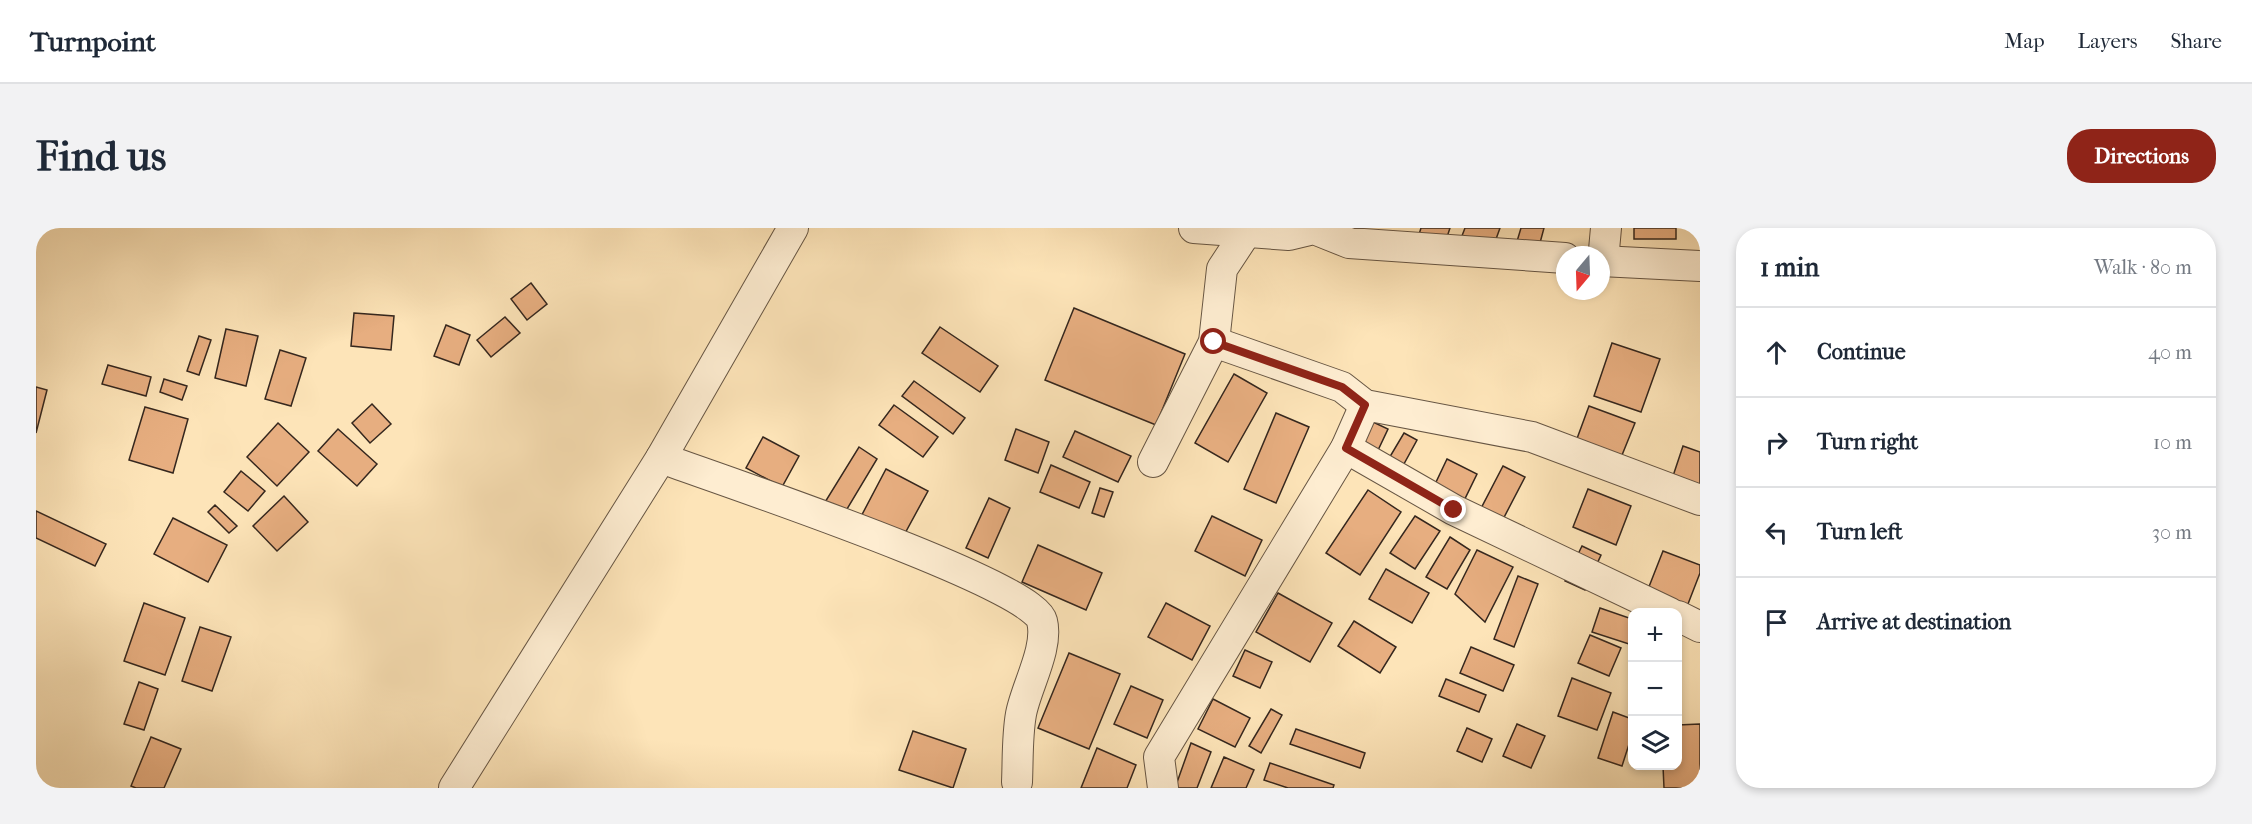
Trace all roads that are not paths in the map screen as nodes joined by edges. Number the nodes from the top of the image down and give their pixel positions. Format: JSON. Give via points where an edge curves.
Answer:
{"nodes":[{"id":1,"x":793,"y":228,"type":"edge"},
{"id":2,"x":1194,"y":228,"type":"edge"},
{"id":3,"x":1606,"y":228,"type":"edge"},
{"id":4,"x":1247,"y":230,"type":"edge"},
{"id":5,"x":1604,"y":246,"type":"edge"},
{"id":6,"x":1556,"y":257,"type":"edge"},
{"id":7,"x":1610,"y":261,"type":"edge"},
{"id":8,"x":1700,"y":266,"type":"edge"},
{"id":9,"x":1214,"y":342,"type":"junction"},
{"id":10,"x":1365,"y":405,"type":"junction"},
{"id":11,"x":1346,"y":448,"type":"junction"},
{"id":12,"x":661,"y":458,"type":"junction"},
{"id":13,"x":1153,"y":462,"type":"dead end"},
{"id":14,"x":1700,"y":500,"type":"edge"},
{"id":15,"x":1662,"y":608,"type":"edge"},
{"id":16,"x":1682,"y":618,"type":"edge"},
{"id":17,"x":1700,"y":627,"type":"edge"},
{"id":18,"x":1020,"y":786,"type":"edge"},
{"id":19,"x":454,"y":788,"type":"edge"},
{"id":20,"x":1163,"y":788,"type":"edge"}],
"edges":[{"from":1,"to":12,"type":"street"},
{"from":2,"to":4,"type":"street"},
{"from":3,"to":5,"type":"street"},
{"from":4,"to":6,"type":"street","via":[[1289,235],[1314,229],[1349,243]]},
{"from":4,"to":9,"type":"street","via":[[1222,269]]},
{"from":7,"to":8,"type":"street"},
{"from":9,"to":10,"type":"street","via":[[1342,387]]},
{"from":9,"to":13,"type":"street"},
{"from":10,"to":11,"type":"street"},
{"from":10,"to":14,"type":"street","via":[[1532,437]]},
{"from":11,"to":15,"type":"street","via":[[1454,510]]},
{"from":11,"to":20,"type":"street","via":[[1159,757]]},
{"from":12,"to":18,"type":"street","via":[[917,551],[1005,592],[1038,613],[1043,622],[1040,651],[1021,714]]},
{"from":12,"to":19,"type":"street"},
{"from":16,"to":17,"type":"street"}]}
